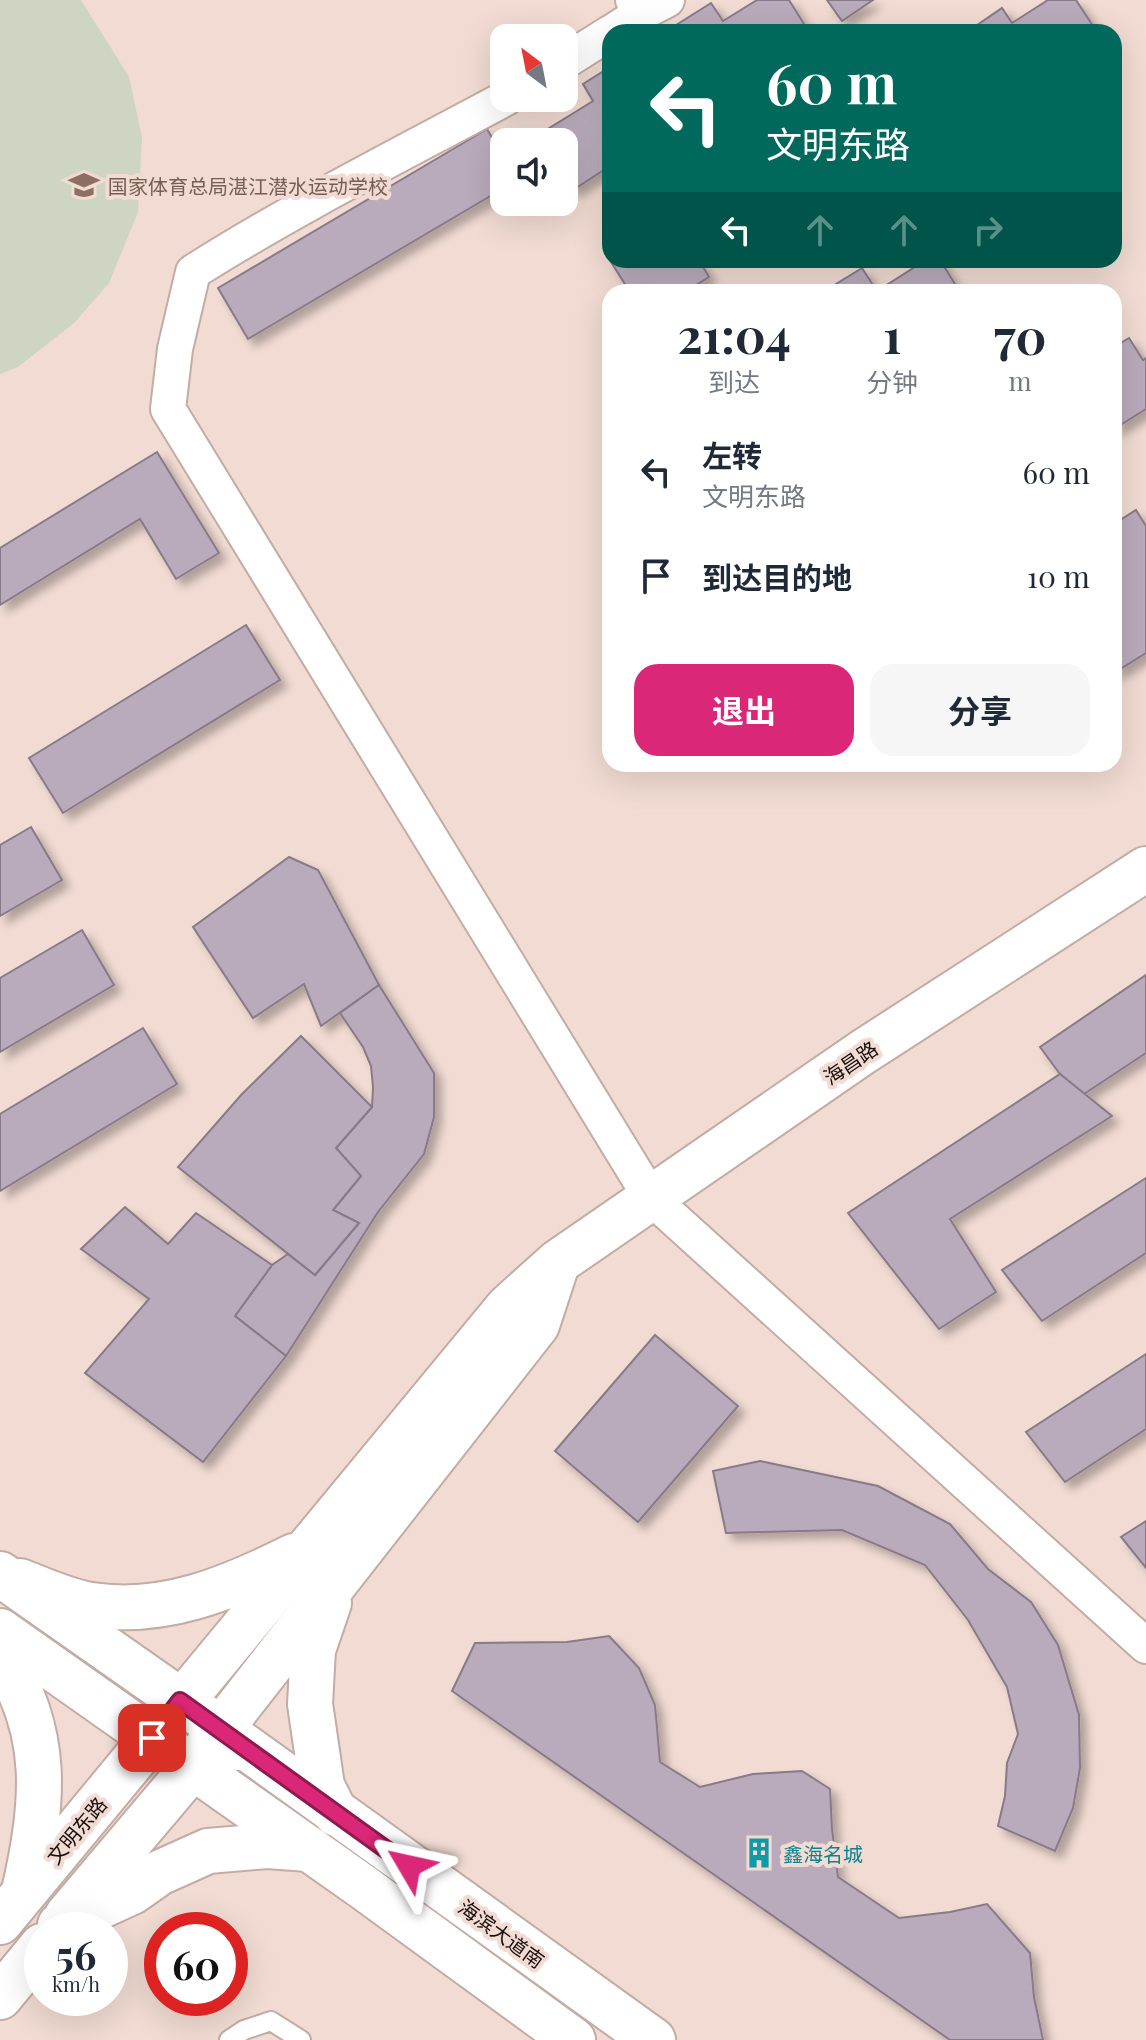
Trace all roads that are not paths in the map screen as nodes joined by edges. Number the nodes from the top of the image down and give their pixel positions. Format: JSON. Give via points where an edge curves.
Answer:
{"nodes":[{"id":1,"x":647,"y":5,"type":"edge"},
{"id":2,"x":622,"y":24,"type":"edge"},
{"id":3,"x":602,"y":38,"type":"edge"},
{"id":4,"x":578,"y":53,"type":"edge"},
{"id":5,"x":490,"y":106,"type":"edge"},
{"id":6,"x":1146,"y":869,"type":"edge"},
{"id":7,"x":651,"y":1198,"type":"junction"},
{"id":8,"x":558,"y":1262,"type":"junction"},
{"id":9,"x":307,"y":1550,"type":"junction"},
{"id":10,"x":0,"y":1574,"type":"edge"},
{"id":11,"x":336,"y":1581,"type":"junction"},
{"id":12,"x":0,"y":1631,"type":"edge"},
{"id":13,"x":1146,"y":1646,"type":"edge"},
{"id":14,"x":0,"y":1655,"type":"edge"},
{"id":15,"x":180,"y":1701,"type":"junction"},
{"id":16,"x":152,"y":1738,"type":"junction"},
{"id":17,"x":228,"y":1739,"type":"junction"},
{"id":18,"x":192,"y":1768,"type":"junction"},
{"id":19,"x":336,"y":1814,"type":"junction"},
{"id":20,"x":309,"y":1849,"type":"junction"},
{"id":21,"x":12,"y":1908,"type":"edge"},
{"id":22,"x":71,"y":1912,"type":"edge"},
{"id":23,"x":94,"y":1912,"type":"edge"},
{"id":24,"x":24,"y":1968,"type":"edge"},
{"id":25,"x":0,"y":1997,"type":"edge"},
{"id":26,"x":229,"y":2040,"type":"edge"},
{"id":27,"x":301,"y":2040,"type":"edge"},
{"id":28,"x":573,"y":2040,"type":"edge"},
{"id":29,"x":653,"y":2040,"type":"edge"}],
"edges":[{"from":1,"to":2,"type":"street"},
{"from":3,"to":4,"type":"street"},
{"from":5,"to":7,"type":"street","via":[[264,227],[193,272],[168,409]]},
{"from":6,"to":7,"type":"street","name":"海昌路","via":[[863,1052]]},
{"from":7,"to":8,"type":"street","name":"海昌路"},
{"from":7,"to":13,"type":"street"},
{"from":8,"to":9,"type":"street","name":"海昌路","via":[[508,1307]]},
{"from":8,"to":11,"type":"street","via":[[537,1325]]},
{"from":9,"to":10,"type":"street","via":[[187,1601],[133,1607],[90,1605]]},
{"from":9,"to":15,"type":"street","name":"文明东路"},
{"from":10,"to":15,"type":"street","name":"海滨大道南"},
{"from":11,"to":17,"type":"street"},
{"from":11,"to":19,"type":"street","via":[[313,1650],[310,1704],[322,1786]]},
{"from":12,"to":16,"type":"street"},
{"from":14,"to":21,"type":"street","via":[[21,1690],[35,1731],[41,1785],[32,1858]]},
{"from":15,"to":16,"type":"street","name":"文明东路"},
{"from":15,"to":17,"type":"street","name":"海滨大道南"},
{"from":16,"to":18,"type":"street"},
{"from":16,"to":21,"type":"street","name":"文明东路"},
{"from":17,"to":18,"type":"street"},
{"from":17,"to":19,"type":"street","name":"海滨大道南"},
{"from":18,"to":20,"type":"street"},
{"from":18,"to":22,"type":"street"},
{"from":19,"to":29,"type":"street","name":"海滨大道南"},
{"from":20,"to":23,"type":"street","via":[[208,1851]]},
{"from":20,"to":28,"type":"street"},
{"from":24,"to":25,"type":"street"},
{"from":26,"to":27,"type":"lane","via":[[271,2021]]}]}
